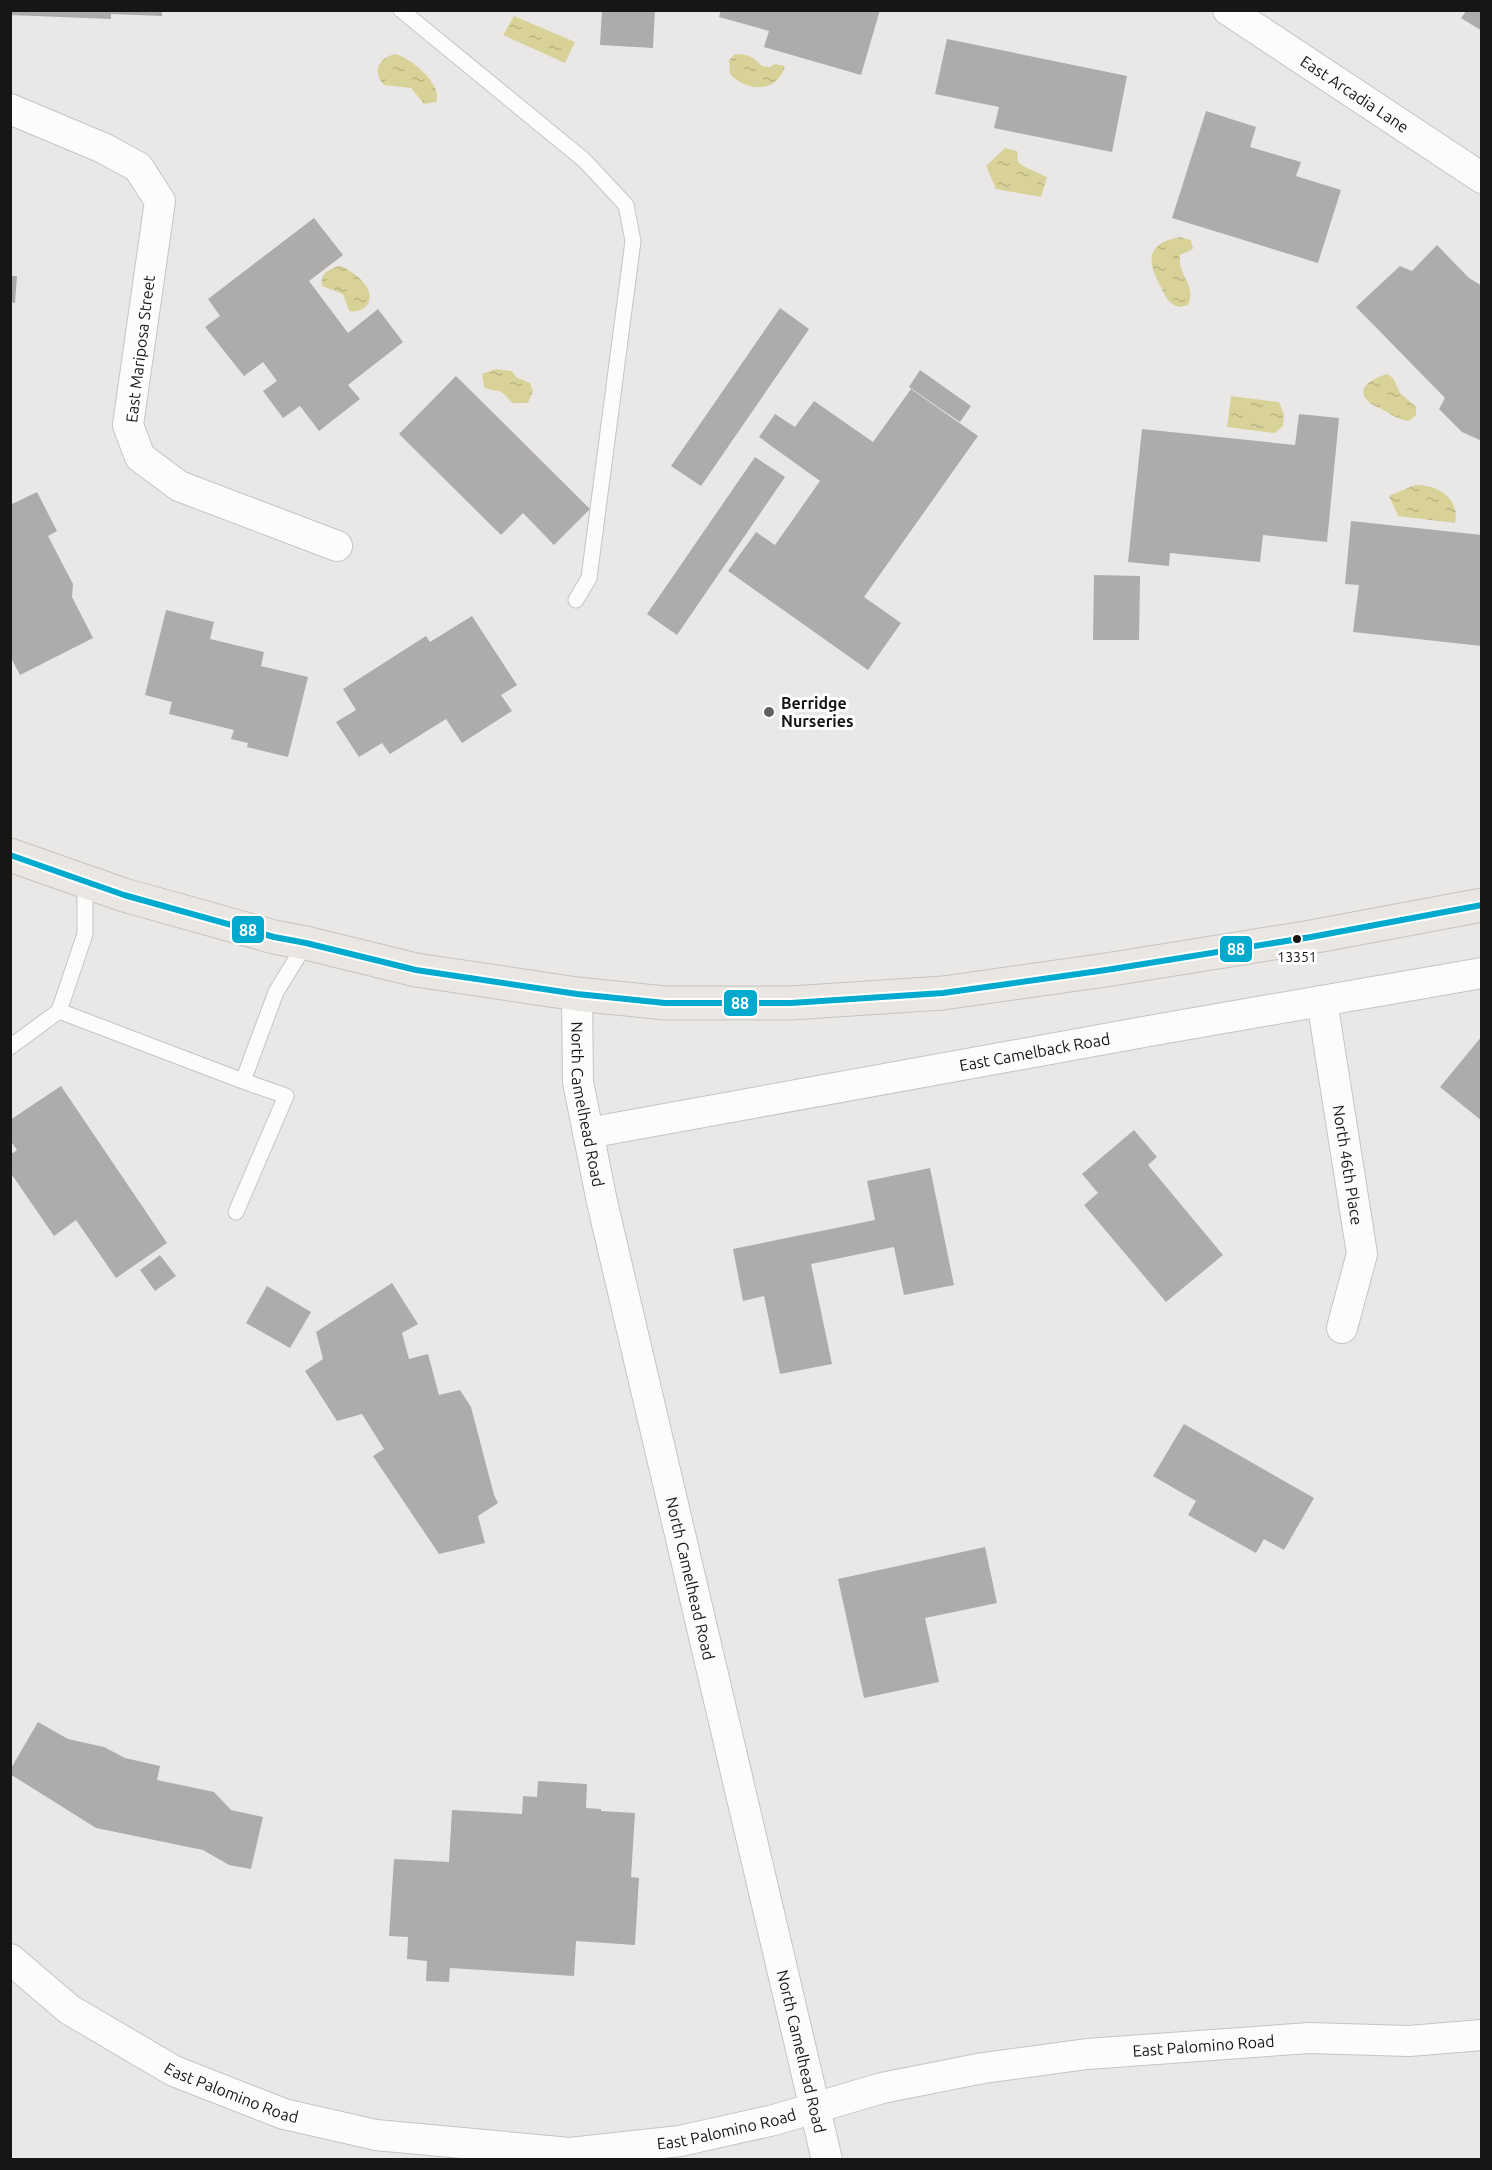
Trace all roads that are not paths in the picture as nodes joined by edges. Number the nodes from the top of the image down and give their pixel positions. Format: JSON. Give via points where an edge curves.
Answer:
{"nodes":[{"id":1,"x":401,"y":10,"type":"edge"},
{"id":2,"x":1228,"y":10,"type":"edge"},
{"id":3,"x":10,"y":109,"type":"edge"},
{"id":4,"x":1482,"y":178,"type":"edge"},
{"id":5,"x":338,"y":546,"type":"dead end"},
{"id":6,"x":576,"y":600,"type":"dead end"},
{"id":7,"x":10,"y":855,"type":"edge"},
{"id":8,"x":85,"y":881,"type":"junction"},
{"id":9,"x":1482,"y":905,"type":"edge"},
{"id":10,"x":306,"y":943,"type":"junction"},
{"id":11,"x":1482,"y":973,"type":"edge"},
{"id":12,"x":577,"y":994,"type":"junction"},
{"id":13,"x":1322,"y":1001,"type":"junction"},
{"id":14,"x":59,"y":1011,"type":"junction"},
{"id":15,"x":10,"y":1047,"type":"edge"},
{"id":16,"x":243,"y":1081,"type":"junction"},
{"id":17,"x":588,"y":1133,"type":"junction"},
{"id":18,"x":236,"y":1212,"type":"dead end"},
{"id":19,"x":1342,"y":1328,"type":"dead end"},
{"id":20,"x":10,"y":1959,"type":"edge"},
{"id":21,"x":1482,"y":2036,"type":"edge"},
{"id":22,"x":816,"y":2109,"type":"junction"},
{"id":23,"x":827,"y":2160,"type":"edge"}],
"edges":[{"from":1,"to":6,"type":"lane","via":[[584,160],[626,205],[633,241],[589,578]]},
{"from":2,"to":4,"type":"street","name":"East Arcadia Lane"},
{"from":3,"to":5,"type":"street","name":"East Mariposa Street","via":[[104,148],[138,167],[160,201],[128,425],[140,457],[179,486]]},
{"from":7,"to":8,"type":"main road"},
{"from":8,"to":10,"type":"main road","via":[[124,896]]},
{"from":8,"to":14,"type":"lane","via":[[85,934]]},
{"from":9,"to":12,"type":"main road","via":[[1311,937],[943,993],[791,1003],[665,1003]]},
{"from":10,"to":12,"type":"main road","via":[[416,970]]},
{"from":10,"to":16,"type":"lane","via":[[276,992]]},
{"from":11,"to":13,"type":"street","name":"East Camelback Road"},
{"from":12,"to":17,"type":"street","name":"North Camelhead Road","via":[[578,1082]]},
{"from":13,"to":17,"type":"street","name":"East Camelback Road"},
{"from":13,"to":19,"type":"street","name":"North 46th Place","via":[[1362,1254]]},
{"from":14,"to":15,"type":"lane"},
{"from":14,"to":16,"type":"lane"},
{"from":16,"to":18,"type":"lane","via":[[286,1096]]},
{"from":17,"to":22,"type":"street","name":"North Camelhead Road"},
{"from":20,"to":22,"type":"street","name":"East Palomino Road","via":[[70,2010],[174,2071],[284,2114],[376,2135],[570,2153],[680,2140]]},
{"from":21,"to":22,"type":"street","name":"East Palomino Road","via":[[1409,2041],[1309,2038],[1087,2054],[983,2068],[882,2088]]},
{"from":22,"to":23,"type":"street","name":"North Camelhead Road"}]}
